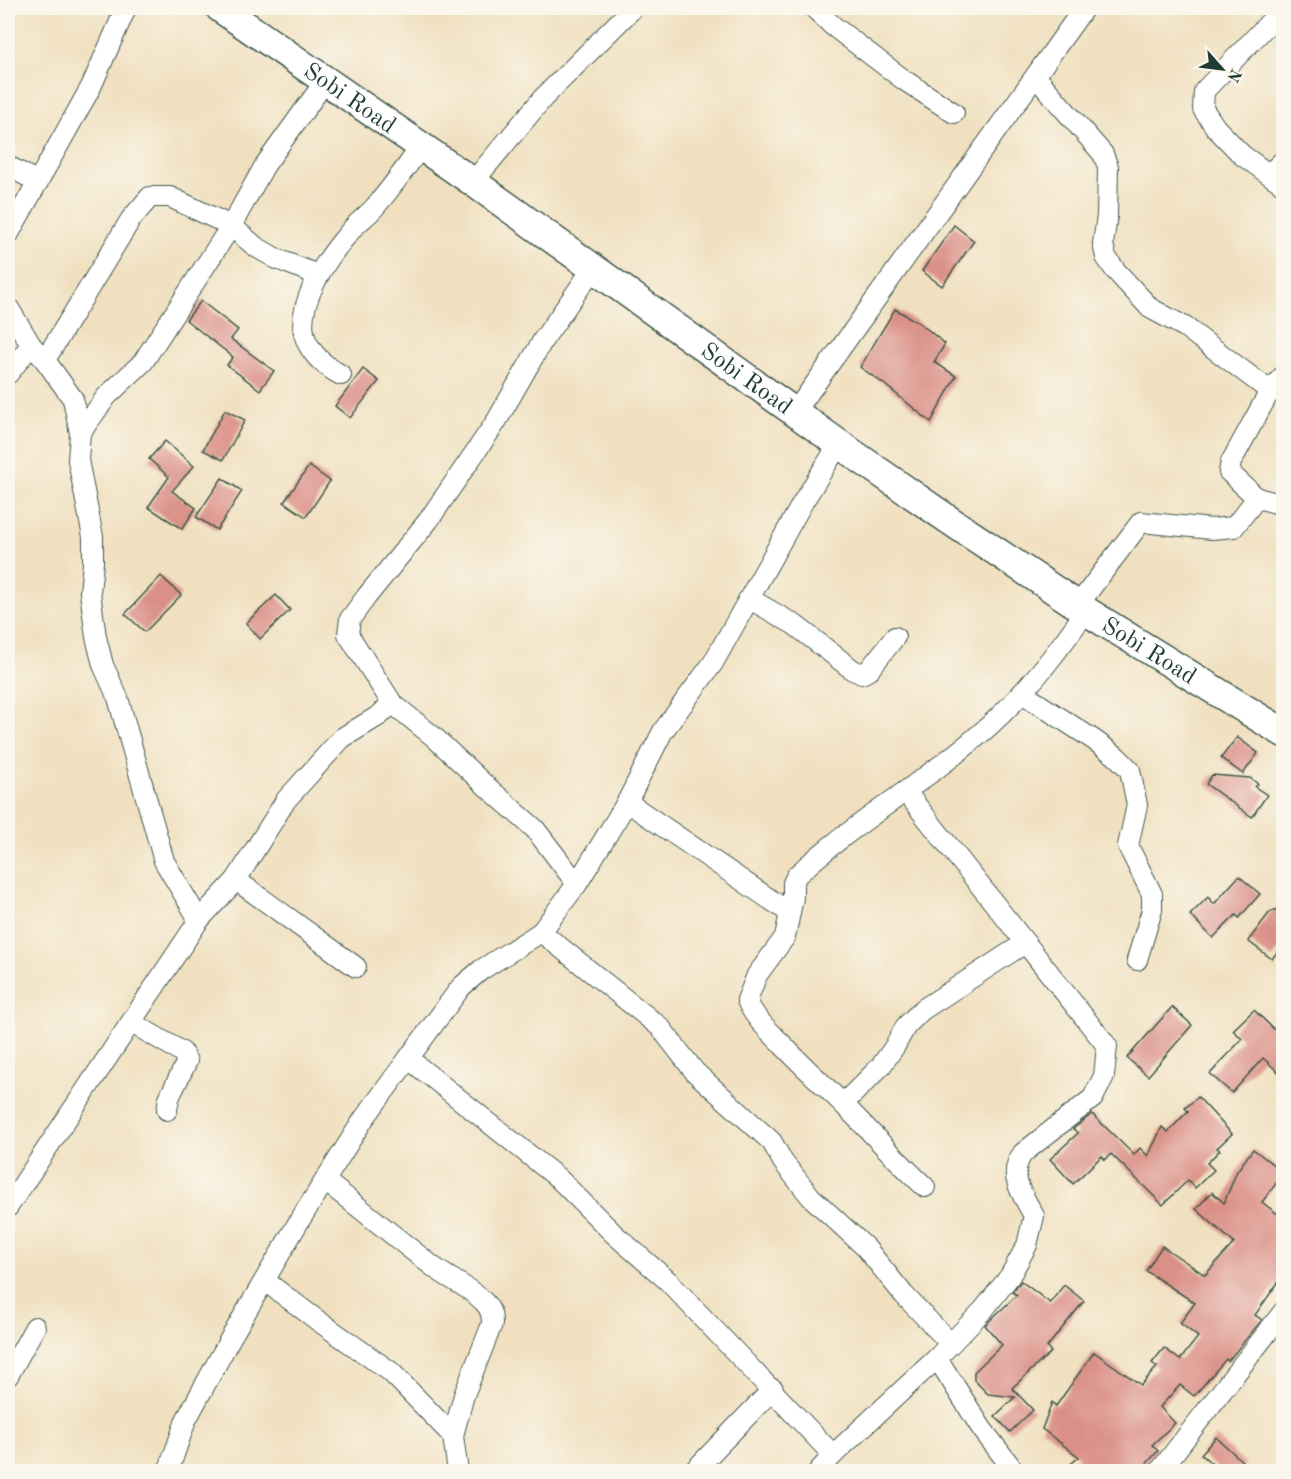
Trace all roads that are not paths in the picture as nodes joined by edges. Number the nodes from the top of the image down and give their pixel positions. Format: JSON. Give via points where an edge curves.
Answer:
{"nodes":[{"id":1,"x":126,"y":8,"type":"edge"},
{"id":2,"x":220,"y":8,"type":"edge"},
{"id":3,"x":633,"y":8,"type":"edge"},
{"id":4,"x":814,"y":8,"type":"edge"},
{"id":5,"x":1084,"y":8,"type":"edge"},
{"id":6,"x":1284,"y":14,"type":"edge"},
{"id":7,"x":1036,"y":77,"type":"junction"},
{"id":8,"x":326,"y":80,"type":"junction"},
{"id":9,"x":954,"y":113,"type":"dead end"},
{"id":10,"x":422,"y":147,"type":"junction"},
{"id":11,"x":1284,"y":160,"type":"edge"},
{"id":12,"x":8,"y":166,"type":"edge"},
{"id":13,"x":1276,"y":179,"type":"edge"},
{"id":14,"x":39,"y":182,"type":"junction"},
{"id":15,"x":473,"y":182,"type":"junction"},
{"id":16,"x":231,"y":226,"type":"junction"},
{"id":17,"x":8,"y":235,"type":"edge"},
{"id":18,"x":594,"y":267,"type":"junction"},
{"id":19,"x":318,"y":275,"type":"junction"},
{"id":20,"x":8,"y":307,"type":"edge"},
{"id":21,"x":31,"y":345,"type":"junction"},
{"id":22,"x":45,"y":360,"type":"junction"},
{"id":23,"x":8,"y":374,"type":"edge"},
{"id":24,"x":341,"y":375,"type":"dead end"},
{"id":25,"x":1284,"y":375,"type":"edge"},
{"id":26,"x":1270,"y":391,"type":"junction"},
{"id":27,"x":795,"y":412,"type":"junction"},
{"id":28,"x":80,"y":433,"type":"junction"},
{"id":29,"x":839,"y":444,"type":"junction"},
{"id":30,"x":1257,"y":498,"type":"junction"},
{"id":31,"x":1284,"y":505,"type":"edge"},
{"id":32,"x":750,"y":599,"type":"junction"},
{"id":33,"x":1082,"y":608,"type":"junction"},
{"id":34,"x":895,"y":637,"type":"dead end"},
{"id":35,"x":1022,"y":693,"type":"junction"},
{"id":36,"x":392,"y":703,"type":"junction"},
{"id":37,"x":1284,"y":733,"type":"edge"},
{"id":38,"x":906,"y":792,"type":"junction"},
{"id":39,"x":627,"y":802,"type":"junction"},
{"id":40,"x":237,"y":880,"type":"junction"},
{"id":41,"x":577,"y":884,"type":"junction"},
{"id":42,"x":790,"y":913,"type":"junction"},
{"id":43,"x":199,"y":920,"type":"junction"},
{"id":44,"x":541,"y":932,"type":"junction"},
{"id":45,"x":1025,"y":943,"type":"junction"},
{"id":46,"x":1137,"y":960,"type":"dead end"},
{"id":47,"x":356,"y":967,"type":"dead end"},
{"id":48,"x":132,"y":1023,"type":"junction"},
{"id":49,"x":409,"y":1059,"type":"junction"},
{"id":50,"x":843,"y":1104,"type":"junction"},
{"id":51,"x":167,"y":1110,"type":"dead end"},
{"id":52,"x":325,"y":1181,"type":"junction"},
{"id":53,"x":925,"y":1187,"type":"dead end"},
{"id":54,"x":8,"y":1207,"type":"edge"},
{"id":55,"x":265,"y":1281,"type":"junction"},
{"id":56,"x":1284,"y":1311,"type":"edge"},
{"id":57,"x":35,"y":1327,"type":"dead end"},
{"id":58,"x":944,"y":1351,"type":"junction"},
{"id":59,"x":8,"y":1376,"type":"edge"},
{"id":60,"x":772,"y":1389,"type":"junction"},
{"id":61,"x":453,"y":1436,"type":"junction"},
{"id":62,"x":833,"y":1455,"type":"junction"},
{"id":63,"x":1013,"y":1469,"type":"edge"},
{"id":64,"x":171,"y":1470,"type":"edge"},
{"id":65,"x":458,"y":1472,"type":"edge"},
{"id":66,"x":693,"y":1472,"type":"edge"},
{"id":67,"x":818,"y":1472,"type":"edge"},
{"id":68,"x":1159,"y":1472,"type":"edge"}],
"edges":[{"from":1,"to":14,"type":"street","via":[[91,87]]},
{"from":2,"to":8,"type":"highway","name":"Sobi Road"},
{"from":3,"to":15,"type":"street","via":[[543,98]]},
{"from":4,"to":9,"type":"street","via":[[904,80]]},
{"from":5,"to":7,"type":"street"},
{"from":6,"to":13,"type":"street","via":[[1271,21],[1204,91],[1203,109],[1242,155]]},
{"from":7,"to":26,"type":"street","via":[[1102,154],[1108,167],[1103,244],[1115,270],[1150,308],[1185,327]]},
{"from":7,"to":27,"type":"street"},
{"from":8,"to":10,"type":"highway","name":"Sobi Road"},
{"from":8,"to":16,"type":"street","via":[[265,165]]},
{"from":10,"to":15,"type":"highway","name":"Sobi Road"},
{"from":10,"to":19,"type":"street","via":[[373,209],[348,233]]},
{"from":11,"to":13,"type":"street"},
{"from":12,"to":14,"type":"street"},
{"from":14,"to":17,"type":"street"},
{"from":15,"to":18,"type":"highway","name":"Sobi Road"},
{"from":16,"to":19,"type":"street","via":[[256,248]]},
{"from":16,"to":22,"type":"street","via":[[170,197],[150,197],[131,219]]},
{"from":16,"to":28,"type":"street","via":[[143,362],[107,396]]},
{"from":18,"to":27,"type":"highway","name":"Sobi Road"},
{"from":18,"to":36,"type":"street","via":[[440,503],[350,619],[348,634]]},
{"from":19,"to":24,"type":"street","via":[[303,329],[316,356]]},
{"from":20,"to":21,"type":"street"},
{"from":21,"to":22,"type":"street"},
{"from":21,"to":23,"type":"street"},
{"from":22,"to":28,"type":"street","via":[[74,399]]},
{"from":25,"to":26,"type":"street"},
{"from":26,"to":30,"type":"street","via":[[1229,472]]},
{"from":27,"to":29,"type":"highway","name":"Sobi Road"},
{"from":28,"to":43,"type":"street","via":[[78,459],[93,537],[90,592],[103,665],[118,698],[164,861]]},
{"from":29,"to":32,"type":"street"},
{"from":29,"to":33,"type":"highway","name":"Sobi Road"},
{"from":30,"to":31,"type":"street"},
{"from":30,"to":33,"type":"street","via":[[1234,527],[1212,529],[1141,522]]},
{"from":32,"to":34,"type":"street","via":[[795,625],[862,674]]},
{"from":32,"to":39,"type":"street","via":[[713,663],[663,731]]},
{"from":33,"to":35,"type":"street","via":[[1054,657]]},
{"from":33,"to":37,"type":"highway","name":"Sobi Road"},
{"from":35,"to":38,"type":"street","via":[[988,727]]},
{"from":35,"to":46,"type":"street","via":[[1094,740],[1130,770],[1137,805],[1128,846],[1152,894],[1152,910]]},
{"from":36,"to":40,"type":"street","via":[[342,738],[286,800]]},
{"from":36,"to":41,"type":"street","via":[[535,828]]},
{"from":38,"to":42,"type":"street","via":[[843,836],[797,875]]},
{"from":38,"to":45,"type":"street"},
{"from":39,"to":41,"type":"street"},
{"from":39,"to":42,"type":"street"},
{"from":40,"to":43,"type":"street"},
{"from":40,"to":47,"type":"street"},
{"from":41,"to":44,"type":"street"},
{"from":42,"to":50,"type":"street","via":[[785,936],[757,975],[747,1000],[760,1021],[807,1072]]},
{"from":43,"to":48,"type":"street"},
{"from":44,"to":49,"type":"street","via":[[461,987]]},
{"from":44,"to":58,"type":"street","via":[[660,1027],[695,1072],[771,1142],[811,1197],[866,1248]]},
{"from":45,"to":50,"type":"street","via":[[922,1010],[906,1026],[881,1066]]},
{"from":45,"to":58,"type":"street","via":[[1107,1046],[1104,1076],[1094,1098],[1023,1153],[1016,1163],[1015,1180],[1034,1215],[1027,1245],[984,1310]]},
{"from":48,"to":51,"type":"street","via":[[182,1052],[187,1061]]},
{"from":48,"to":54,"type":"street"},
{"from":49,"to":52,"type":"street","via":[[363,1120]]},
{"from":49,"to":60,"type":"street","via":[[558,1178],[667,1280]]},
{"from":50,"to":53,"type":"street"},
{"from":52,"to":55,"type":"street"},
{"from":52,"to":61,"type":"street","via":[[436,1269],[467,1288],[492,1314],[492,1324],[464,1395]]},
{"from":55,"to":61,"type":"street","via":[[392,1372]]},
{"from":55,"to":64,"type":"street","via":[[186,1420]]},
{"from":56,"to":68,"type":"street"},
{"from":57,"to":59,"type":"street"},
{"from":58,"to":62,"type":"street"},
{"from":58,"to":63,"type":"street","via":[[982,1429]]},
{"from":60,"to":62,"type":"street"},
{"from":60,"to":66,"type":"street"},
{"from":61,"to":65,"type":"street"},
{"from":62,"to":67,"type":"street"}]}
